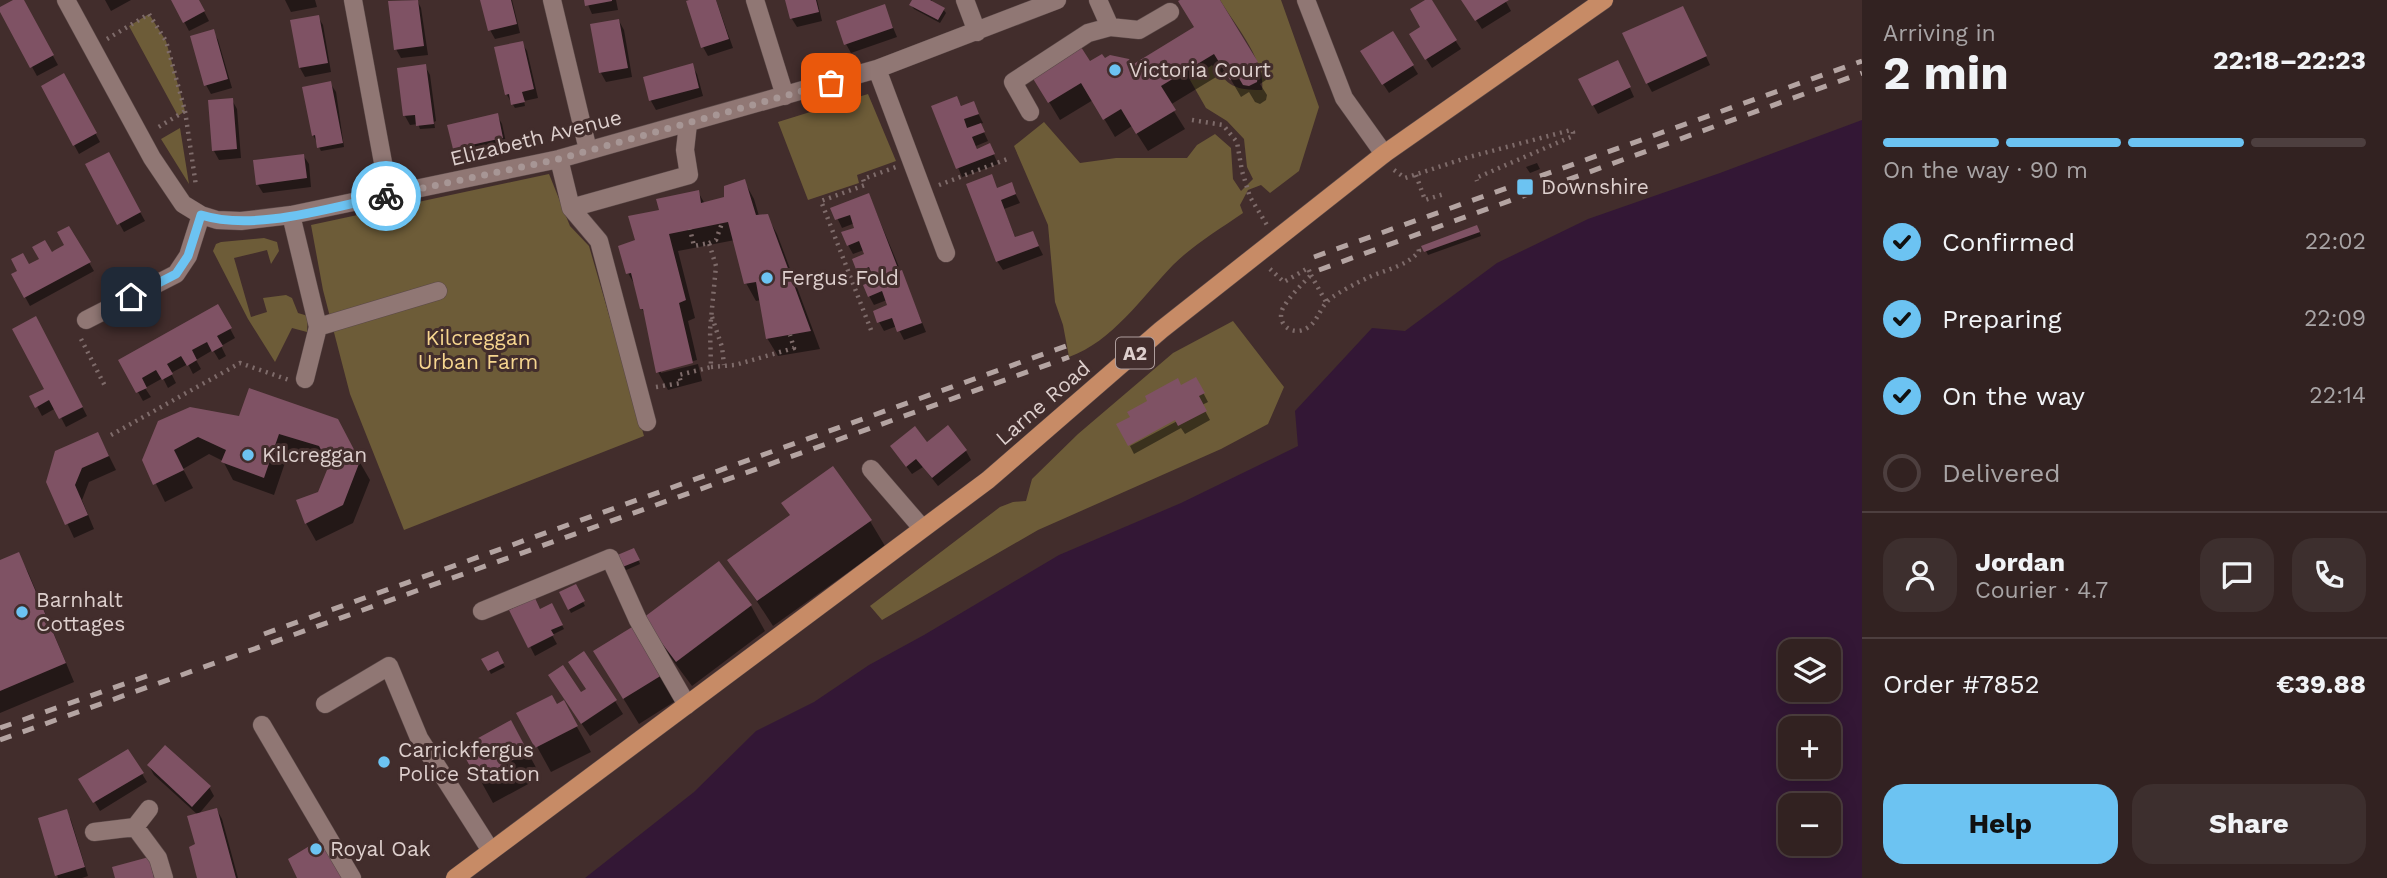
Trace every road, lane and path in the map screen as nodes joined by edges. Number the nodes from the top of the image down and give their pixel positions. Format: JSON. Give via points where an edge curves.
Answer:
{"nodes":[{"id":1,"x":66,"y":0,"type":"edge"},
{"id":2,"x":353,"y":0,"type":"edge"},
{"id":3,"x":552,"y":0,"type":"edge"},
{"id":4,"x":755,"y":0,"type":"edge"},
{"id":5,"x":965,"y":0,"type":"edge"},
{"id":6,"x":1057,"y":0,"type":"edge"},
{"id":7,"x":1098,"y":0,"type":"edge"},
{"id":8,"x":1306,"y":0,"type":"edge"},
{"id":9,"x":1604,"y":0,"type":"edge"},
{"id":10,"x":1170,"y":12,"type":"dead end"},
{"id":11,"x":1110,"y":27,"type":"junction"},
{"id":12,"x":977,"y":32,"type":"junction"},
{"id":13,"x":92,"y":47,"type":"junction"},
{"id":14,"x":877,"y":69,"type":"junction"},
{"id":15,"x":785,"y":96,"type":"junction"},
{"id":16,"x":185,"y":111,"type":"junction"},
{"id":17,"x":1030,"y":111,"type":"dead end"},
{"id":18,"x":1192,"y":120,"type":"dead end"},
{"id":19,"x":688,"y":124,"type":"junction"},
{"id":20,"x":141,"y":138,"type":"junction"},
{"id":21,"x":588,"y":150,"type":"junction"},
{"id":22,"x":1382,"y":156,"type":"junction"},
{"id":23,"x":1010,"y":158,"type":"dead end"},
{"id":24,"x":559,"y":159,"type":"junction"},
{"id":25,"x":912,"y":162,"type":"junction"},
{"id":26,"x":1416,"y":175,"type":"junction"},
{"id":27,"x":1476,"y":181,"type":"dead end"},
{"id":28,"x":923,"y":191,"type":"junction"},
{"id":29,"x":1444,"y":194,"type":"dead end"},
{"id":30,"x":389,"y":195,"type":"junction"},
{"id":31,"x":571,"y":208,"type":"junction"},
{"id":32,"x":201,"y":215,"type":"junction"},
{"id":33,"x":291,"y":215,"type":"junction"},
{"id":34,"x":722,"y":223,"type":"dead end"},
{"id":35,"x":690,"y":229,"type":"dead end"},
{"id":36,"x":1277,"y":240,"type":"junction"},
{"id":37,"x":709,"y":243,"type":"junction"},
{"id":38,"x":1418,"y":247,"type":"dead end"},
{"id":39,"x":946,"y":253,"type":"dead end"},
{"id":40,"x":1258,"y":255,"type":"junction"},
{"id":41,"x":1311,"y":275,"type":"junction"},
{"id":42,"x":438,"y":291,"type":"dead end"},
{"id":43,"x":1326,"y":302,"type":"junction"},
{"id":44,"x":712,"y":317,"type":"junction"},
{"id":45,"x":86,"y":320,"type":"joint"},
{"id":46,"x":318,"y":327,"type":"junction"},
{"id":47,"x":871,"y":330,"type":"dead end"},
{"id":48,"x":790,"y":335,"type":"dead end"},
{"id":49,"x":690,"y":364,"type":"dead end"},
{"id":50,"x":724,"y":365,"type":"junction"},
{"id":51,"x":710,"y":367,"type":"junction"},
{"id":52,"x":692,"y":372,"type":"junction"},
{"id":53,"x":305,"y":379,"type":"joint"},
{"id":54,"x":106,"y":388,"type":"dead end"},
{"id":55,"x":639,"y":390,"type":"junction"},
{"id":56,"x":647,"y":422,"type":"dead end"},
{"id":57,"x":111,"y":435,"type":"dead end"},
{"id":58,"x":871,"y":469,"type":"dead end"},
{"id":59,"x":922,"y":528,"type":"junction"},
{"id":60,"x":482,"y":611,"type":"dead end"},
{"id":61,"x":326,"y":704,"type":"dead end"},
{"id":62,"x":688,"y":705,"type":"junction"},
{"id":63,"x":262,"y":725,"type":"dead end"},
{"id":64,"x":149,"y":809,"type":"dead end"},
{"id":65,"x":135,"y":827,"type":"junction"},
{"id":66,"x":94,"y":832,"type":"dead end"},
{"id":67,"x":491,"y":851,"type":"junction"},
{"id":68,"x":164,"y":878,"type":"edge"},
{"id":69,"x":352,"y":878,"type":"edge"},
{"id":70,"x":455,"y":878,"type":"edge"}],
"edges":[{"from":1,"to":13,"type":"street"},
{"from":2,"to":30,"type":"street"},
{"from":3,"to":21,"type":"street"},
{"from":4,"to":15,"type":"street"},
{"from":5,"to":12,"type":"street"},
{"from":6,"to":12,"type":"street","name":"Elizabeth Avenue"},
{"from":7,"to":11,"type":"street"},
{"from":8,"to":22,"type":"street","via":[[1344,98]]},
{"from":9,"to":22,"type":"main road","name":"Larne Road","number":"A2"},
{"from":10,"to":11,"type":"street","via":[[1139,30]]},
{"from":11,"to":17,"type":"street","via":[[1088,33],[1013,82]]},
{"from":12,"to":14,"type":"street","name":"Elizabeth Avenue"},
{"from":13,"to":16,"type":"path","via":[[149,13],[166,41]]},
{"from":13,"to":20,"type":"street"},
{"from":14,"to":15,"type":"street","name":"Elizabeth Avenue"},
{"from":14,"to":25,"type":"street"},
{"from":15,"to":19,"type":"street","name":"Elizabeth Avenue"},
{"from":16,"to":20,"type":"path"},
{"from":16,"to":32,"type":"path"},
{"from":18,"to":36,"type":"path","via":[[1223,125],[1237,142],[1250,197]]},
{"from":19,"to":21,"type":"street","name":"Elizabeth Avenue"},
{"from":19,"to":31,"type":"street","via":[[685,150],[689,175]]},
{"from":20,"to":32,"type":"street","via":[[183,204]]},
{"from":21,"to":24,"type":"street","name":"Elizabeth Avenue"},
{"from":22,"to":26,"type":"path","via":[[1398,175]]},
{"from":22,"to":36,"type":"main road","name":"Larne Road","number":"A2"},
{"from":23,"to":28,"type":"path"},
{"from":24,"to":30,"type":"street","name":"Elizabeth Avenue"},
{"from":24,"to":31,"type":"street"},
{"from":25,"to":28,"type":"street"},
{"from":25,"to":47,"type":"path","via":[[863,179],[865,186],[821,201]]},
{"from":26,"to":27,"type":"path","via":[[1482,153],[1573,132],[1573,136]]},
{"from":26,"to":29,"type":"path","via":[[1425,200]]},
{"from":28,"to":39,"type":"street"},
{"from":30,"to":33,"type":"street","name":"Elizabeth Avenue"},
{"from":31,"to":55,"type":"street","via":[[599,242]]},
{"from":32,"to":33,"type":"street","name":"Elizabeth Avenue","via":[[241,221]]},
{"from":32,"to":45,"type":"street","via":[[188,256],[176,274]]},
{"from":33,"to":46,"type":"street"},
{"from":34,"to":37,"type":"path","via":[[716,240]]},
{"from":35,"to":37,"type":"path","via":[[694,246]]},
{"from":36,"to":40,"type":"main road","name":"Larne Road","number":"A2"},
{"from":37,"to":44,"type":"path","via":[[716,266]]},
{"from":38,"to":43,"type":"path","via":[[1413,258]]},
{"from":40,"to":41,"type":"path","via":[[1284,282],[1308,268]]},
{"from":40,"to":59,"type":"main road","name":"Larne Road","number":"A2","via":[[1161,330],[988,480]]},
{"from":41,"to":43,"type":"path"},
{"from":41,"to":43,"type":"path","via":[[1282,310],[1282,321],[1291,330],[1306,329]]},
{"from":42,"to":46,"type":"street"},
{"from":44,"to":50,"type":"path"},
{"from":44,"to":51,"type":"path"},
{"from":45,"to":54,"type":"path","via":[[75,326]]},
{"from":46,"to":53,"type":"street"},
{"from":48,"to":50,"type":"path","via":[[794,348]]},
{"from":49,"to":52,"type":"path"},
{"from":50,"to":51,"type":"path"},
{"from":51,"to":52,"type":"path"},
{"from":52,"to":55,"type":"path","via":[[679,375],[681,383]]},
{"from":53,"to":57,"type":"path","via":[[294,382],[240,363]]},
{"from":55,"to":56,"type":"street"},
{"from":58,"to":59,"type":"street"},
{"from":59,"to":62,"type":"main road","name":"Larne Road","number":"A2"},
{"from":60,"to":62,"type":"street","via":[[610,558],[638,620]]},
{"from":61,"to":67,"type":"street","via":[[389,666],[419,738]]},
{"from":62,"to":67,"type":"main road","name":"Larne Road","number":"A2"},
{"from":63,"to":69,"type":"street"},
{"from":64,"to":65,"type":"street"},
{"from":65,"to":66,"type":"street"},
{"from":65,"to":68,"type":"street","via":[[158,858]]},
{"from":67,"to":70,"type":"main road","number":"A2"}]}
